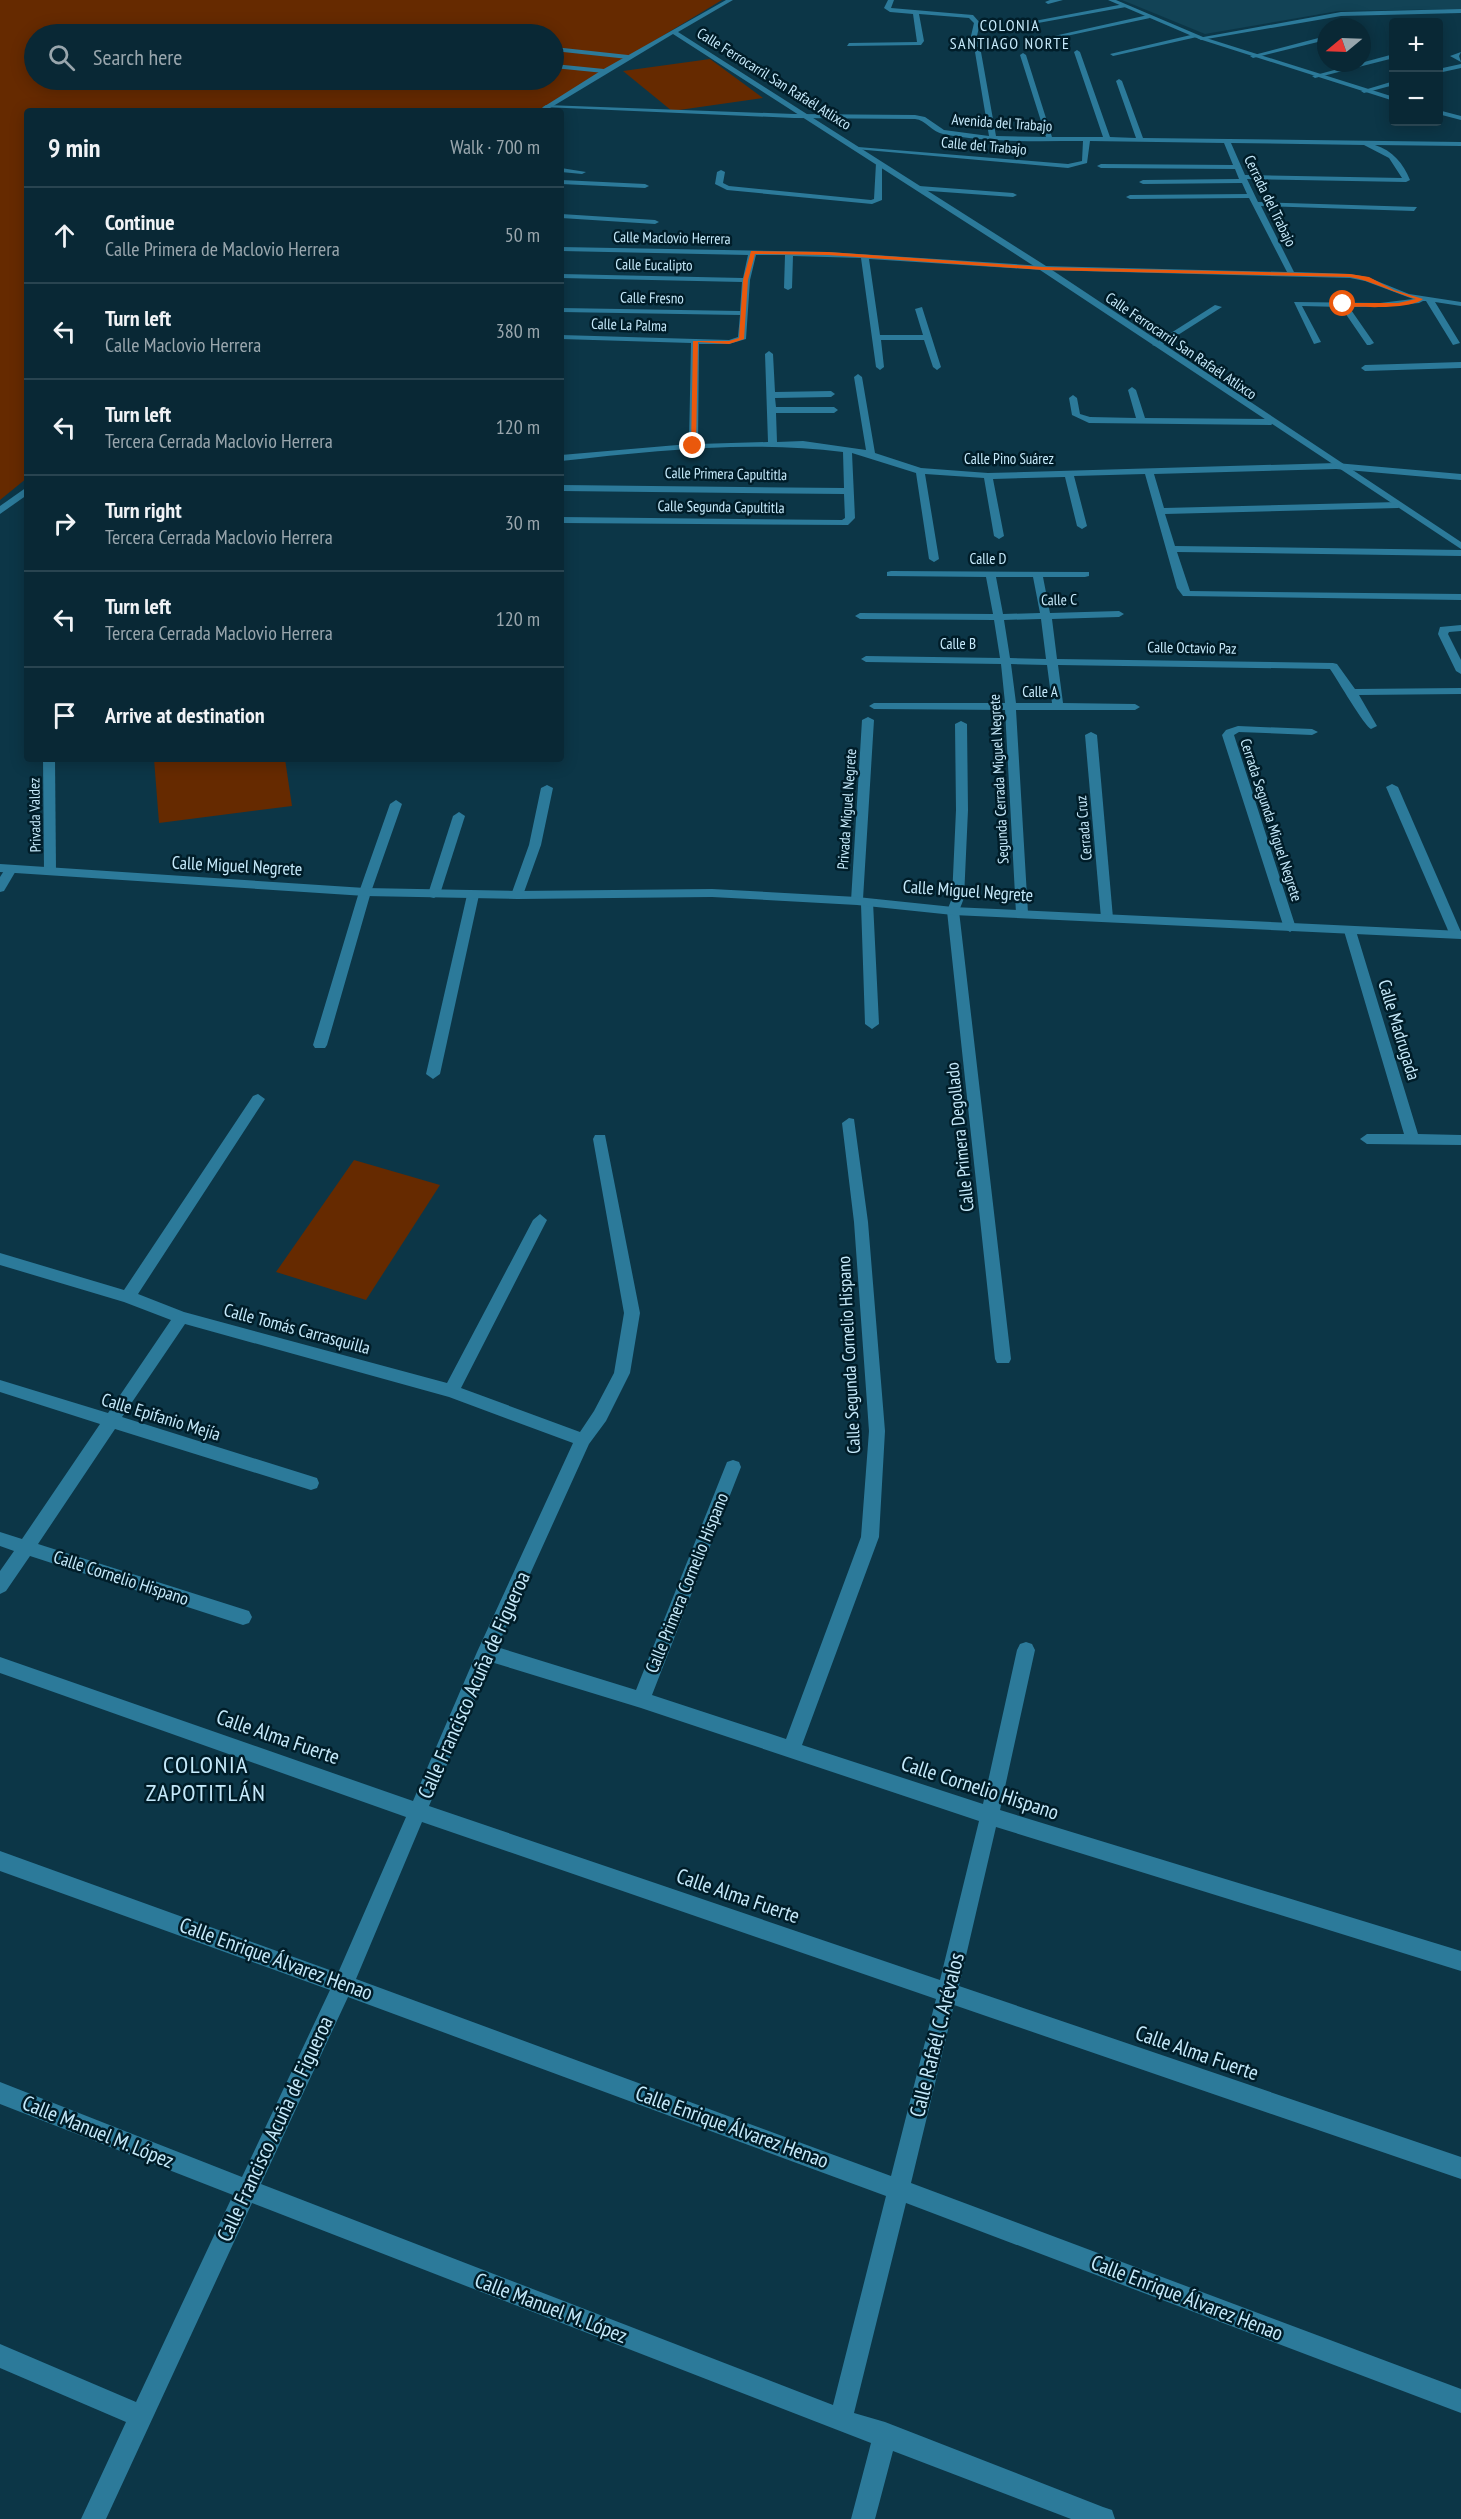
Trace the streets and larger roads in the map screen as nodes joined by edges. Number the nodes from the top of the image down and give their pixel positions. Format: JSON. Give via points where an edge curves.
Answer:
{"nodes":[{"id":1,"x":730,"y":0,"type":"edge"},
{"id":2,"x":891,"y":0,"type":"edge"},
{"id":3,"x":1060,"y":0,"type":"edge"},
{"id":4,"x":1111,"y":0,"type":"edge"},
{"id":5,"x":1048,"y":2,"type":"dead end"},
{"id":6,"x":1124,"y":6,"type":"junction"},
{"id":7,"x":916,"y":11,"type":"junction"},
{"id":8,"x":1461,"y":11,"type":"edge"},
{"id":9,"x":1148,"y":17,"type":"junction"},
{"id":10,"x":1016,"y":25,"type":"dead end"},
{"id":11,"x":674,"y":32,"type":"junction"},
{"id":12,"x":1185,"y":32,"type":"junction"},
{"id":13,"x":1057,"y":36,"type":"dead end"},
{"id":14,"x":1198,"y":37,"type":"junction"},
{"id":15,"x":1317,"y":40,"type":"edge"},
{"id":16,"x":849,"y":45,"type":"dead end"},
{"id":17,"x":1116,"y":45,"type":"dead end"},
{"id":18,"x":564,"y":50,"type":"edge"},
{"id":19,"x":1077,"y":52,"type":"dead end"},
{"id":20,"x":1113,"y":54,"type":"dead end"},
{"id":21,"x":1461,"y":54,"type":"edge"},
{"id":22,"x":1023,"y":55,"type":"dead end"},
{"id":23,"x":1253,"y":56,"type":"junction"},
{"id":24,"x":628,"y":57,"type":"junction"},
{"id":25,"x":1389,"y":57,"type":"edge"},
{"id":26,"x":1461,"y":60,"type":"edge"},
{"id":27,"x":1461,"y":66,"type":"edge"},
{"id":28,"x":564,"y":67,"type":"edge"},
{"id":29,"x":1443,"y":70,"type":"edge"},
{"id":30,"x":604,"y":71,"type":"junction"},
{"id":31,"x":1315,"y":76,"type":"junction"},
{"id":32,"x":1119,"y":81,"type":"dead end"},
{"id":33,"x":1389,"y":84,"type":"edge"},
{"id":34,"x":1364,"y":91,"type":"junction"},
{"id":35,"x":1389,"y":98,"type":"edge"},
{"id":36,"x":545,"y":108,"type":"edge"},
{"id":37,"x":564,"y":109,"type":"edge"},
{"id":38,"x":1443,"y":113,"type":"edge"},
{"id":39,"x":806,"y":115,"type":"junction"},
{"id":40,"x":1461,"y":118,"type":"edge"},
{"id":41,"x":993,"y":138,"type":"junction"},
{"id":42,"x":1050,"y":140,"type":"junction"},
{"id":43,"x":1087,"y":140,"type":"junction"},
{"id":44,"x":1107,"y":140,"type":"junction"},
{"id":45,"x":1140,"y":140,"type":"junction"},
{"id":46,"x":1227,"y":141,"type":"junction"},
{"id":47,"x":1461,"y":144,"type":"edge"},
{"id":48,"x":1343,"y":146,"type":"dead end"},
{"id":49,"x":858,"y":149,"type":"junction"},
{"id":50,"x":879,"y":163,"type":"junction"},
{"id":51,"x":1101,"y":166,"type":"dead end"},
{"id":52,"x":1238,"y":167,"type":"junction"},
{"id":53,"x":564,"y":170,"type":"edge"},
{"id":54,"x":582,"y":172,"type":"dead end"},
{"id":55,"x":721,"y":172,"type":"dead end"},
{"id":56,"x":1243,"y":179,"type":"junction"},
{"id":57,"x":564,"y":182,"type":"edge"},
{"id":58,"x":1143,"y":182,"type":"dead end"},
{"id":59,"x":645,"y":186,"type":"dead end"},
{"id":60,"x":919,"y":188,"type":"junction"},
{"id":61,"x":1013,"y":195,"type":"dead end"},
{"id":62,"x":1130,"y":197,"type":"dead end"},
{"id":63,"x":1254,"y":200,"type":"junction"},
{"id":64,"x":1414,"y":209,"type":"dead end"},
{"id":65,"x":564,"y":216,"type":"edge"},
{"id":66,"x":655,"y":222,"type":"dead end"},
{"id":67,"x":564,"y":249,"type":"edge"},
{"id":68,"x":753,"y":252,"type":"junction"},
{"id":69,"x":789,"y":253,"type":"junction"},
{"id":70,"x":865,"y":256,"type":"junction"},
{"id":71,"x":1043,"y":268,"type":"junction"},
{"id":72,"x":1291,"y":273,"type":"junction"},
{"id":73,"x":564,"y":276,"type":"edge"},
{"id":74,"x":746,"y":280,"type":"junction"},
{"id":75,"x":788,"y":288,"type":"dead end"},
{"id":76,"x":1425,"y":299,"type":"junction"},
{"id":77,"x":1343,"y":304,"type":"junction"},
{"id":78,"x":1461,"y":304,"type":"edge"},
{"id":79,"x":1218,"y":308,"type":"dead end"},
{"id":80,"x":919,"y":309,"type":"dead end"},
{"id":81,"x":564,"y":310,"type":"edge"},
{"id":82,"x":742,"y":313,"type":"junction"},
{"id":83,"x":564,"y":337,"type":"edge"},
{"id":84,"x":928,"y":337,"type":"junction"},
{"id":85,"x":878,"y":338,"type":"junction"},
{"id":86,"x":695,"y":341,"type":"junction"},
{"id":87,"x":1317,"y":342,"type":"dead end"},
{"id":88,"x":1370,"y":343,"type":"dead end"},
{"id":89,"x":1456,"y":343,"type":"dead end"},
{"id":90,"x":1156,"y":345,"type":"junction"},
{"id":91,"x":769,"y":354,"type":"dead end"},
{"id":92,"x":1461,"y":365,"type":"edge"},
{"id":93,"x":880,"y":367,"type":"dead end"},
{"id":94,"x":937,"y":367,"type":"dead end"},
{"id":95,"x":1365,"y":368,"type":"dead end"},
{"id":96,"x":858,"y":377,"type":"dead end"},
{"id":97,"x":1132,"y":390,"type":"dead end"},
{"id":98,"x":831,"y":394,"type":"dead end"},
{"id":99,"x":772,"y":395,"type":"junction"},
{"id":100,"x":1073,"y":398,"type":"dead end"},
{"id":101,"x":772,"y":410,"type":"junction"},
{"id":102,"x":834,"y":410,"type":"dead end"},
{"id":103,"x":1141,"y":421,"type":"junction"},
{"id":104,"x":1271,"y":422,"type":"junction"},
{"id":105,"x":773,"y":444,"type":"junction"},
{"id":106,"x":693,"y":446,"type":"junction"},
{"id":107,"x":847,"y":449,"type":"junction"},
{"id":108,"x":871,"y":454,"type":"junction"},
{"id":109,"x":564,"y":458,"type":"edge"},
{"id":110,"x":1336,"y":466,"type":"junction"},
{"id":111,"x":920,"y":471,"type":"junction"},
{"id":112,"x":1149,"y":473,"type":"junction"},
{"id":113,"x":1069,"y":474,"type":"junction"},
{"id":114,"x":988,"y":476,"type":"junction"},
{"id":115,"x":1461,"y":477,"type":"edge"},
{"id":116,"x":564,"y":488,"type":"edge"},
{"id":117,"x":849,"y":490,"type":"junction"},
{"id":118,"x":24,"y":492,"type":"edge"},
{"id":119,"x":1398,"y":505,"type":"junction"},
{"id":120,"x":0,"y":511,"type":"edge"},
{"id":121,"x":1159,"y":511,"type":"junction"},
{"id":122,"x":564,"y":520,"type":"edge"},
{"id":123,"x":1082,"y":526,"type":"dead end"},
{"id":124,"x":999,"y":536,"type":"dead end"},
{"id":125,"x":1461,"y":546,"type":"edge"},
{"id":126,"x":1172,"y":549,"type":"junction"},
{"id":127,"x":1461,"y":553,"type":"edge"},
{"id":128,"x":934,"y":559,"type":"dead end"},
{"id":129,"x":891,"y":574,"type":"dead end"},
{"id":130,"x":990,"y":574,"type":"junction"},
{"id":131,"x":1037,"y":574,"type":"junction"},
{"id":132,"x":1085,"y":574,"type":"dead end"},
{"id":133,"x":1461,"y":597,"type":"edge"},
{"id":134,"x":1119,"y":614,"type":"dead end"},
{"id":135,"x":860,"y":616,"type":"dead end"},
{"id":136,"x":1046,"y":616,"type":"junction"},
{"id":137,"x":1001,"y":617,"type":"junction"},
{"id":138,"x":1461,"y":628,"type":"edge"},
{"id":139,"x":866,"y":658,"type":"dead end"},
{"id":140,"x":1004,"y":659,"type":"junction"},
{"id":141,"x":1050,"y":660,"type":"junction"},
{"id":142,"x":1461,"y":671,"type":"edge"},
{"id":143,"x":1461,"y":691,"type":"edge"},
{"id":144,"x":1352,"y":692,"type":"junction"},
{"id":145,"x":874,"y":706,"type":"dead end"},
{"id":146,"x":1012,"y":707,"type":"junction"},
{"id":147,"x":1058,"y":707,"type":"junction"},
{"id":148,"x":1135,"y":707,"type":"dead end"},
{"id":149,"x":868,"y":720,"type":"dead end"},
{"id":150,"x":961,"y":724,"type":"dead end"},
{"id":151,"x":1371,"y":726,"type":"dead end"},
{"id":152,"x":1312,"y":732,"type":"dead end"},
{"id":153,"x":1091,"y":735,"type":"dead end"},
{"id":154,"x":49,"y":762,"type":"edge"},
{"id":155,"x":1392,"y":787,"type":"dead end"},
{"id":156,"x":547,"y":788,"type":"dead end"},
{"id":157,"x":396,"y":804,"type":"dead end"},
{"id":158,"x":459,"y":816,"type":"dead end"},
{"id":159,"x":6,"y":868,"type":"edge"},
{"id":160,"x":51,"y":870,"type":"junction"},
{"id":161,"x":0,"y":888,"type":"edge"},
{"id":162,"x":364,"y":892,"type":"junction"},
{"id":163,"x":434,"y":894,"type":"junction"},
{"id":164,"x":473,"y":895,"type":"junction"},
{"id":165,"x":518,"y":896,"type":"junction"},
{"id":166,"x":862,"y":901,"type":"junction"},
{"id":167,"x":953,"y":911,"type":"junction"},
{"id":168,"x":1022,"y":913,"type":"junction"},
{"id":169,"x":1107,"y":918,"type":"junction"},
{"id":170,"x":1290,"y":928,"type":"junction"},
{"id":171,"x":1350,"y":931,"type":"junction"},
{"id":172,"x":1459,"y":935,"type":"edge"},
{"id":173,"x":872,"y":1024,"type":"dead end"},
{"id":174,"x":320,"y":1045,"type":"dead end"},
{"id":175,"x":433,"y":1074,"type":"dead end"},
{"id":176,"x":258,"y":1099,"type":"dead end"},
{"id":177,"x":849,"y":1124,"type":"dead end"},
{"id":178,"x":600,"y":1139,"type":"dead end"},
{"id":179,"x":1367,"y":1139,"type":"dead end"},
{"id":180,"x":1413,"y":1140,"type":"junction"},
{"id":181,"x":1461,"y":1140,"type":"edge"},
{"id":182,"x":540,"y":1220,"type":"dead end"},
{"id":183,"x":0,"y":1259,"type":"edge"},
{"id":184,"x":128,"y":1297,"type":"junction"},
{"id":185,"x":181,"y":1317,"type":"junction"},
{"id":186,"x":1003,"y":1359,"type":"dead end"},
{"id":187,"x":0,"y":1386,"type":"edge"},
{"id":188,"x":451,"y":1391,"type":"junction"},
{"id":189,"x":111,"y":1422,"type":"junction"},
{"id":190,"x":584,"y":1440,"type":"junction"},
{"id":191,"x":733,"y":1467,"type":"dead end"},
{"id":192,"x":311,"y":1483,"type":"dead end"},
{"id":193,"x":0,"y":1539,"type":"edge"},
{"id":194,"x":27,"y":1548,"type":"junction"},
{"id":195,"x":0,"y":1586,"type":"edge"},
{"id":196,"x":243,"y":1617,"type":"dead end"},
{"id":197,"x":1026,"y":1650,"type":"dead end"},
{"id":198,"x":486,"y":1652,"type":"junction"},
{"id":199,"x":0,"y":1665,"type":"edge"},
{"id":200,"x":641,"y":1700,"type":"junction"},
{"id":201,"x":791,"y":1750,"type":"junction"},
{"id":202,"x":419,"y":1812,"type":"junction"},
{"id":203,"x":991,"y":1816,"type":"junction"},
{"id":204,"x":0,"y":1861,"type":"edge"},
{"id":205,"x":1461,"y":1961,"type":"edge"},
{"id":206,"x":344,"y":1983,"type":"junction"},
{"id":207,"x":948,"y":1994,"type":"junction"},
{"id":208,"x":0,"y":2093,"type":"edge"},
{"id":209,"x":1461,"y":2168,"type":"edge"},
{"id":210,"x":897,"y":2188,"type":"junction"},
{"id":211,"x":245,"y":2190,"type":"junction"},
{"id":212,"x":0,"y":2356,"type":"edge"},
{"id":213,"x":1461,"y":2401,"type":"edge"},
{"id":214,"x":140,"y":2416,"type":"junction"},
{"id":215,"x":841,"y":2419,"type":"junction"},
{"id":216,"x":885,"y":2434,"type":"junction"},
{"id":217,"x":93,"y":2519,"type":"edge"},
{"id":218,"x":863,"y":2519,"type":"edge"},
{"id":219,"x":1103,"y":2519,"type":"edge"}],
"edges":[{"from":1,"to":11,"type":"street"},
{"from":2,"to":7,"type":"street","via":[[887,9]]},
{"from":3,"to":5,"type":"street"},
{"from":4,"to":6,"type":"street"},
{"from":6,"to":9,"type":"street"},
{"from":6,"to":10,"type":"street"},
{"from":7,"to":16,"type":"street","via":[[919,44]]},
{"from":7,"to":41,"type":"street","via":[[971,16],[977,23],[974,36]]},
{"from":8,"to":14,"type":"street","via":[[1341,14]]},
{"from":9,"to":12,"type":"street"},
{"from":9,"to":13,"type":"street"},
{"from":11,"to":24,"type":"street"},
{"from":11,"to":39,"type":"street","name":"Calle Ferrocarril San Rafaél Atlixco"},
{"from":12,"to":14,"type":"street"},
{"from":12,"to":17,"type":"street"},
{"from":14,"to":20,"type":"street"},
{"from":14,"to":23,"type":"street"},
{"from":15,"to":23,"type":"street"},
{"from":18,"to":24,"type":"street"},
{"from":19,"to":44,"type":"street"},
{"from":21,"to":26,"type":"street","via":[[1453,56]]},
{"from":22,"to":42,"type":"street"},
{"from":23,"to":31,"type":"street"},
{"from":24,"to":30,"type":"street"},
{"from":25,"to":31,"type":"street"},
{"from":27,"to":29,"type":"street"},
{"from":28,"to":30,"type":"street"},
{"from":30,"to":36,"type":"street"},
{"from":31,"to":34,"type":"street"},
{"from":32,"to":45,"type":"street"},
{"from":33,"to":34,"type":"street"},
{"from":34,"to":35,"type":"street"},
{"from":37,"to":39,"type":"street","name":"Avenida del Trabajo"},
{"from":38,"to":40,"type":"street"},
{"from":39,"to":41,"type":"street","name":"Avenida del Trabajo","via":[[915,117],[923,118],[942,132]]},
{"from":39,"to":49,"type":"street","name":"Calle Ferrocarril San Rafaél Atlixco"},
{"from":41,"to":42,"type":"street","name":"Avenida del Trabajo"},
{"from":42,"to":43,"type":"street","name":"Avenida del Trabajo"},
{"from":43,"to":44,"type":"street","name":"Avenida del Trabajo"},
{"from":43,"to":49,"type":"street","name":"Calle del Trabajo","via":[[1084,162],[1068,166]]},
{"from":44,"to":45,"type":"street","name":"Avenida del Trabajo"},
{"from":45,"to":46,"type":"street","name":"Avenida del Trabajo"},
{"from":46,"to":47,"type":"street","name":"Avenida del Trabajo"},
{"from":46,"to":52,"type":"street","name":"Cerrada del Trabajo"},
{"from":48,"to":56,"type":"street","via":[[1381,148],[1406,180]]},
{"from":49,"to":50,"type":"street","name":"Calle Ferrocarril San Rafaél Atlixco"},
{"from":50,"to":55,"type":"street","via":[[875,202],[727,188],[719,184]]},
{"from":50,"to":60,"type":"street","name":"Calle Ferrocarril San Rafaél Atlixco"},
{"from":51,"to":52,"type":"street"},
{"from":52,"to":56,"type":"street","name":"Cerrada del Trabajo"},
{"from":53,"to":54,"type":"street"},
{"from":56,"to":58,"type":"street"},
{"from":56,"to":63,"type":"street","name":"Cerrada del Trabajo"},
{"from":57,"to":59,"type":"street"},
{"from":60,"to":61,"type":"street"},
{"from":60,"to":71,"type":"street","name":"Calle Ferrocarril San Rafaél Atlixco"},
{"from":62,"to":63,"type":"street"},
{"from":63,"to":64,"type":"street"},
{"from":63,"to":72,"type":"street","name":"Cerrada del Trabajo"},
{"from":65,"to":66,"type":"street"},
{"from":67,"to":68,"type":"street","name":"Calle Maclovio Herrera"},
{"from":68,"to":69,"type":"street","name":"Calle Maclovio Herrera"},
{"from":68,"to":74,"type":"street"},
{"from":69,"to":70,"type":"street","name":"Calle Maclovio Herrera"},
{"from":69,"to":75,"type":"street"},
{"from":70,"to":71,"type":"street","name":"Calle Maclovio Herrera"},
{"from":70,"to":85,"type":"street"},
{"from":71,"to":72,"type":"street","name":"Calle Maclovio Herrera"},
{"from":71,"to":90,"type":"street","name":"Calle Ferrocarril San Rafaél Atlixco"},
{"from":72,"to":76,"type":"street","name":"Calle Maclovio Herrera","via":[[1367,279]]},
{"from":73,"to":74,"type":"street","name":"Calle Eucalipto"},
{"from":74,"to":82,"type":"street"},
{"from":76,"to":77,"type":"street","via":[[1398,304]]},
{"from":76,"to":78,"type":"street","name":"Calle Maclovio Herrera"},
{"from":76,"to":89,"type":"street"},
{"from":77,"to":87,"type":"street","via":[[1297,304]]},
{"from":77,"to":88,"type":"street"},
{"from":79,"to":90,"type":"street"},
{"from":80,"to":84,"type":"street"},
{"from":81,"to":82,"type":"street","name":"Calle Fresno"},
{"from":82,"to":86,"type":"street","name":"Calle La Palma","via":[[742,339],[738,342]]},
{"from":83,"to":86,"type":"street","name":"Calle La Palma"},
{"from":84,"to":85,"type":"street"},
{"from":84,"to":94,"type":"street"},
{"from":85,"to":93,"type":"street"},
{"from":86,"to":106,"type":"street"},
{"from":90,"to":104,"type":"street","name":"Calle Ferrocarril San Rafaél Atlixco"},
{"from":91,"to":99,"type":"street"},
{"from":92,"to":95,"type":"street"},
{"from":96,"to":108,"type":"street"},
{"from":97,"to":103,"type":"street"},
{"from":98,"to":99,"type":"street"},
{"from":99,"to":101,"type":"street"},
{"from":100,"to":103,"type":"street","via":[[1076,415],[1081,418]]},
{"from":101,"to":102,"type":"street"},
{"from":101,"to":105,"type":"street"},
{"from":103,"to":104,"type":"street"},
{"from":104,"to":110,"type":"street","name":"Calle Ferrocarril San Rafaél Atlixco"},
{"from":105,"to":106,"type":"street","name":"Calle Pino Suárez"},
{"from":105,"to":107,"type":"street","name":"Calle Pino Suárez"},
{"from":106,"to":109,"type":"street","name":"Calle Pino Suárez"},
{"from":107,"to":108,"type":"street","name":"Calle Pino Suárez"},
{"from":107,"to":117,"type":"street"},
{"from":108,"to":111,"type":"street","name":"Calle Pino Suárez"},
{"from":110,"to":112,"type":"street","name":"Calle Pino Suárez"},
{"from":110,"to":115,"type":"street","name":"Calle Pino Suárez"},
{"from":110,"to":119,"type":"street","name":"Calle Ferrocarril San Rafaél Atlixco"},
{"from":111,"to":114,"type":"street","name":"Calle Pino Suárez"},
{"from":111,"to":128,"type":"street"},
{"from":112,"to":113,"type":"street","name":"Calle Pino Suárez"},
{"from":112,"to":121,"type":"street"},
{"from":113,"to":114,"type":"street","name":"Calle Pino Suárez"},
{"from":113,"to":123,"type":"street"},
{"from":114,"to":124,"type":"street"},
{"from":116,"to":117,"type":"street","name":"Calle Primera Capultitla"},
{"from":117,"to":122,"type":"street","name":"Calle Segunda Capultitla","via":[[850,518],[842,523]]},
{"from":118,"to":120,"type":"street"},
{"from":119,"to":121,"type":"street"},
{"from":119,"to":125,"type":"street","name":"Calle Ferrocarril San Rafaél Atlixco"},
{"from":121,"to":126,"type":"street"},
{"from":126,"to":127,"type":"street"},
{"from":126,"to":133,"type":"street","via":[[1187,594]]},
{"from":129,"to":130,"type":"street","name":"Calle D"},
{"from":130,"to":131,"type":"street","name":"Calle D"},
{"from":130,"to":137,"type":"street","name":"Segunda Cerrada Miguel Negrete"},
{"from":131,"to":132,"type":"street","name":"Calle D"},
{"from":131,"to":136,"type":"street"},
{"from":134,"to":136,"type":"street","name":"Calle C"},
{"from":135,"to":137,"type":"street","name":"Calle C"},
{"from":136,"to":137,"type":"street","name":"Calle C"},
{"from":136,"to":141,"type":"street"},
{"from":137,"to":140,"type":"street","name":"Segunda Cerrada Miguel Negrete"},
{"from":138,"to":142,"type":"street","via":[[1444,629],[1443,634]]},
{"from":139,"to":140,"type":"street","name":"Calle B"},
{"from":140,"to":141,"type":"street","name":"Calle B"},
{"from":140,"to":146,"type":"street","name":"Segunda Cerrada Miguel Negrete"},
{"from":141,"to":144,"type":"street","name":"Calle Octavio Paz","via":[[1333,666]]},
{"from":141,"to":147,"type":"street"},
{"from":143,"to":144,"type":"street"},
{"from":144,"to":151,"type":"street"},
{"from":145,"to":146,"type":"street","name":"Calle A"},
{"from":146,"to":147,"type":"street","name":"Calle A"},
{"from":146,"to":168,"type":"street","name":"Segunda Cerrada Miguel Negrete"},
{"from":147,"to":148,"type":"street","name":"Calle A"},
{"from":149,"to":166,"type":"street","name":"Privada Miguel Negrete"},
{"from":150,"to":167,"type":"street","name":"Calle Primera Degollado","via":[[960,854],[958,898]]},
{"from":152,"to":170,"type":"street","name":"Cerrada Segunda Miguel Negrete","via":[[1238,729],[1228,735]]},
{"from":153,"to":169,"type":"street","name":"Cerrada Cruz"},
{"from":154,"to":160,"type":"street","name":"Privada Valdez"},
{"from":155,"to":172,"type":"street"},
{"from":156,"to":165,"type":"street","via":[[535,845]]},
{"from":157,"to":162,"type":"street"},
{"from":158,"to":163,"type":"street"},
{"from":159,"to":160,"type":"street","name":"Calle Miguel Negrete"},
{"from":159,"to":161,"type":"street"},
{"from":160,"to":162,"type":"street","name":"Calle Miguel Negrete"},
{"from":162,"to":163,"type":"street","name":"Calle Miguel Negrete"},
{"from":162,"to":174,"type":"street"},
{"from":163,"to":164,"type":"street","name":"Calle Miguel Negrete"},
{"from":164,"to":165,"type":"street","name":"Calle Miguel Negrete"},
{"from":164,"to":175,"type":"street"},
{"from":165,"to":166,"type":"street","name":"Calle Miguel Negrete","via":[[712,893]]},
{"from":166,"to":167,"type":"street","name":"Calle Miguel Negrete"},
{"from":166,"to":173,"type":"street","name":"Privada Miguel Negrete"},
{"from":167,"to":168,"type":"street","name":"Calle Miguel Negrete"},
{"from":167,"to":186,"type":"street","name":"Calle Primera Degollado"},
{"from":168,"to":169,"type":"street","name":"Calle Miguel Negrete"},
{"from":169,"to":170,"type":"street","name":"Calle Miguel Negrete"},
{"from":170,"to":171,"type":"street","name":"Calle Miguel Negrete"},
{"from":171,"to":172,"type":"street","name":"Calle Miguel Negrete"},
{"from":171,"to":180,"type":"street","name":"Calle Madrugada"},
{"from":176,"to":184,"type":"street"},
{"from":177,"to":201,"type":"street","name":"Calle Segunda Cornelio Hispano","via":[[861,1222],[877,1431],[870,1537]]},
{"from":178,"to":190,"type":"street","name":"Calle Francisco Acuña de Figueroa","via":[[632,1313],[622,1373]]},
{"from":179,"to":180,"type":"street"},
{"from":180,"to":181,"type":"street"},
{"from":182,"to":188,"type":"street"},
{"from":183,"to":184,"type":"street","name":"Calle Tomás Carrasquilla"},
{"from":184,"to":185,"type":"street","name":"Calle Tomás Carrasquilla"},
{"from":185,"to":188,"type":"street","name":"Calle Tomás Carrasquilla"},
{"from":185,"to":189,"type":"street"},
{"from":187,"to":189,"type":"street","name":"Calle Epifanio Mejía"},
{"from":188,"to":190,"type":"street","name":"Calle Tomás Carrasquilla"},
{"from":189,"to":192,"type":"street","name":"Calle Epifanio Mejía"},
{"from":189,"to":194,"type":"street"},
{"from":190,"to":198,"type":"street","name":"Calle Francisco Acuña de Figueroa"},
{"from":191,"to":200,"type":"street","name":"Calle Primera Cornelio Hispano"},
{"from":193,"to":194,"type":"street","name":"Calle Cornelio Hispano"},
{"from":194,"to":195,"type":"street"},
{"from":194,"to":196,"type":"street","name":"Calle Cornelio Hispano"},
{"from":197,"to":203,"type":"street","name":"Calle Rafaél C. Arévalos"},
{"from":198,"to":200,"type":"street","name":"Calle Cornelio Hispano"},
{"from":198,"to":202,"type":"street","name":"Calle Francisco Acuña de Figueroa"},
{"from":199,"to":202,"type":"street","name":"Calle Alma Fuerte"},
{"from":200,"to":201,"type":"street","name":"Calle Cornelio Hispano"},
{"from":201,"to":203,"type":"street","name":"Calle Cornelio Hispano"},
{"from":202,"to":206,"type":"street","name":"Calle Francisco Acuña de Figueroa"},
{"from":202,"to":207,"type":"street","name":"Calle Alma Fuerte"},
{"from":203,"to":205,"type":"street","name":"Calle Cornelio Hispano"},
{"from":203,"to":207,"type":"street","name":"Calle Rafaél C. Arévalos"},
{"from":204,"to":206,"type":"street","name":"Calle Enrique Álvarez Henao"},
{"from":206,"to":210,"type":"street","name":"Calle Enrique Álvarez Henao"},
{"from":206,"to":211,"type":"street","name":"Calle Francisco Acuña de Figueroa"},
{"from":207,"to":209,"type":"street","name":"Calle Alma Fuerte"},
{"from":207,"to":210,"type":"street","name":"Calle Rafaél C. Arévalos"},
{"from":208,"to":211,"type":"street","name":"Calle Manuel M. López"},
{"from":210,"to":213,"type":"street","name":"Calle Enrique Álvarez Henao"},
{"from":210,"to":215,"type":"street","name":"Calle Rafaél C. Arévalos"},
{"from":211,"to":214,"type":"street","name":"Calle Francisco Acuña de Figueroa"},
{"from":211,"to":215,"type":"street","name":"Calle Manuel M. López"},
{"from":212,"to":214,"type":"street"},
{"from":214,"to":217,"type":"street","name":"Calle Francisco Acuña de Figueroa"},
{"from":215,"to":216,"type":"street","name":"Calle Manuel M. López"},
{"from":216,"to":218,"type":"street"},
{"from":216,"to":219,"type":"street","name":"Calle Manuel M. López"}]}
